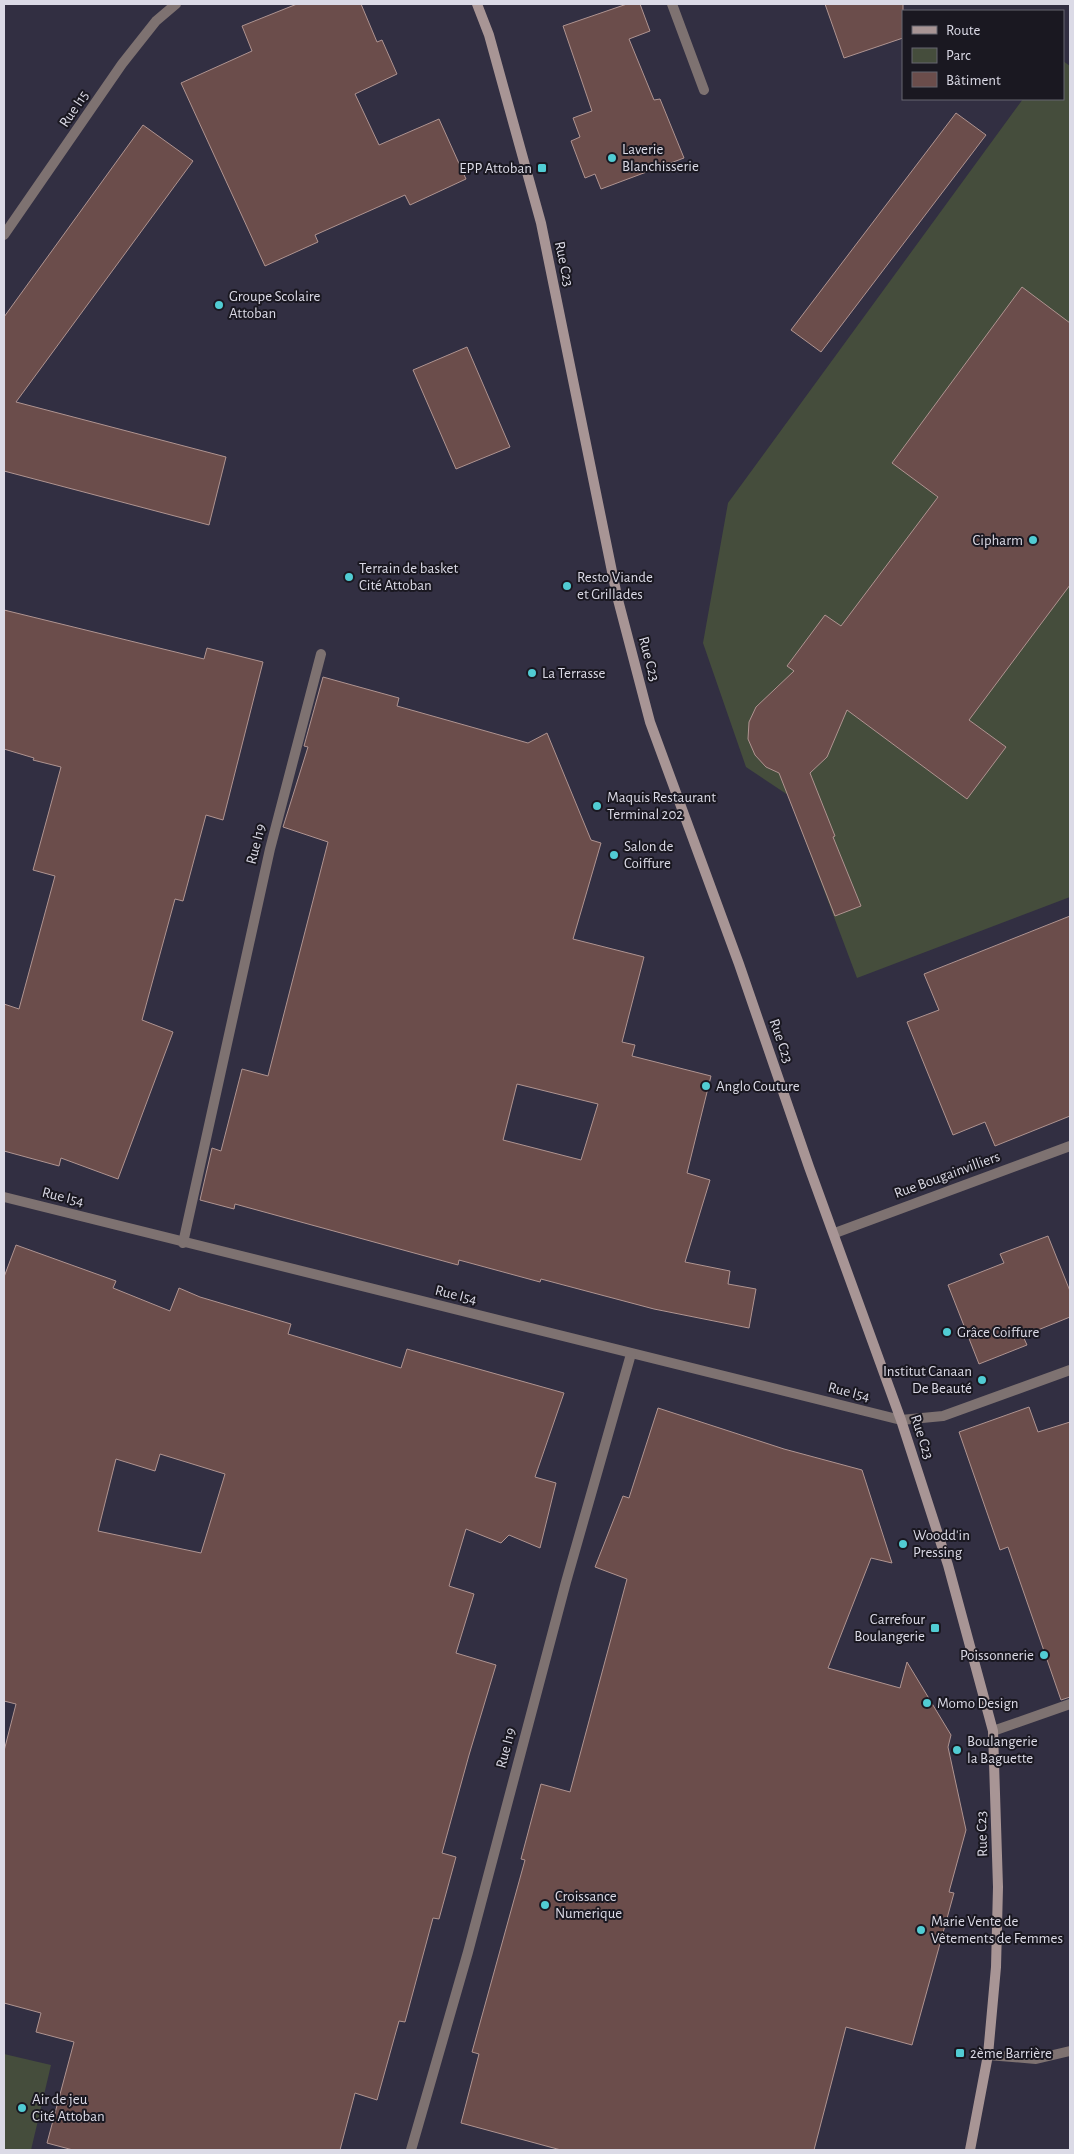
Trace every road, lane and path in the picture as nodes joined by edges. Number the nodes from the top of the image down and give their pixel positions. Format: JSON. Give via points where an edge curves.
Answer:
{"nodes":[{"id":1,"x":176,"y":4,"type":"edge"},
{"id":2,"x":477,"y":4,"type":"edge"},
{"id":3,"x":672,"y":4,"type":"edge"},
{"id":4,"x":704,"y":90,"type":"dead end"},
{"id":5,"x":4,"y":235,"type":"edge"},
{"id":6,"x":321,"y":654,"type":"dead end"},
{"id":7,"x":1070,"y":1146,"type":"edge"},
{"id":8,"x":4,"y":1197,"type":"edge"},
{"id":9,"x":834,"y":1233,"type":"junction"},
{"id":10,"x":183,"y":1243,"type":"junction"},
{"id":11,"x":631,"y":1354,"type":"junction"},
{"id":12,"x":1070,"y":1370,"type":"edge"},
{"id":13,"x":901,"y":1420,"type":"junction"},
{"id":14,"x":1070,"y":1704,"type":"edge"},
{"id":15,"x":993,"y":1731,"type":"junction"},
{"id":16,"x":1070,"y":2051,"type":"edge"},
{"id":17,"x":988,"y":2054,"type":"junction"},
{"id":18,"x":411,"y":2150,"type":"edge"},
{"id":19,"x":970,"y":2150,"type":"edge"}],
"edges":[{"from":1,"to":5,"type":"street","name":"Rue I15","via":[[156,21],[122,64]]},
{"from":2,"to":9,"type":"street","name":"Rue C23","via":[[489,35],[541,224],[617,596],[650,722]]},
{"from":3,"to":4,"type":"street"},
{"from":6,"to":10,"type":"street","name":"Rue I19","via":[[270,849]]},
{"from":7,"to":9,"type":"street","name":"Rue Bougainvilliers"},
{"from":8,"to":10,"type":"street","name":"Rue I54"},
{"from":9,"to":13,"type":"street","name":"Rue C23"},
{"from":10,"to":11,"type":"street","name":"Rue I54"},
{"from":11,"to":13,"type":"street","name":"Rue I54"},
{"from":11,"to":18,"type":"street","name":"Rue I19"},
{"from":12,"to":13,"type":"street","name":"Rue I54","via":[[943,1416]]},
{"from":13,"to":15,"type":"street","name":"Rue C23","via":[[948,1565]]},
{"from":14,"to":15,"type":"street"},
{"from":15,"to":17,"type":"street","name":"Rue C23","via":[[998,1887],[996,1966]]},
{"from":16,"to":17,"type":"street","via":[[1036,2059]]},
{"from":17,"to":19,"type":"street","name":"Rue C23"}]}
